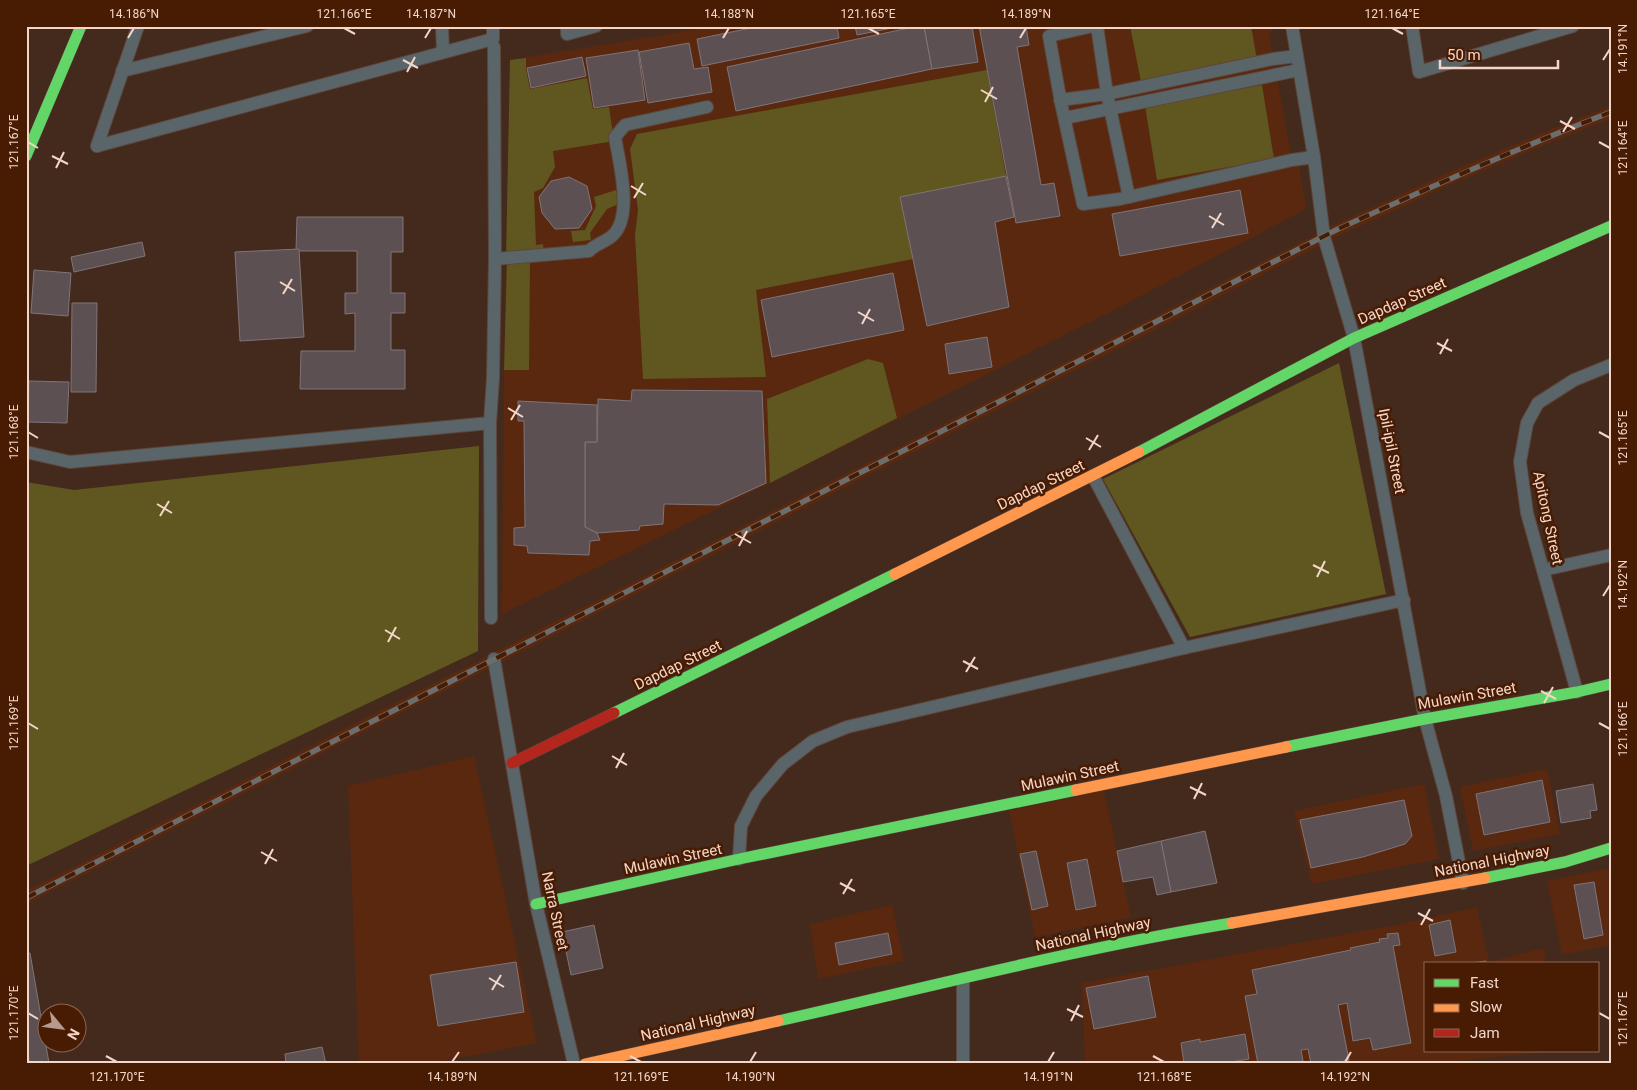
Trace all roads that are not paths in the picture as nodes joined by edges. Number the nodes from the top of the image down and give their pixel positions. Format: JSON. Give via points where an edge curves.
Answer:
{"nodes":[{"id":1,"x":81,"y":26,"type":"edge"},
{"id":2,"x":138,"y":26,"type":"edge"},
{"id":3,"x":307,"y":26,"type":"edge"},
{"id":4,"x":442,"y":26,"type":"edge"},
{"id":5,"x":493,"y":26,"type":"edge"},
{"id":6,"x":567,"y":26,"type":"edge"},
{"id":7,"x":596,"y":26,"type":"edge"},
{"id":8,"x":1095,"y":26,"type":"edge"},
{"id":9,"x":1292,"y":26,"type":"edge"},
{"id":10,"x":1412,"y":26,"type":"edge"},
{"id":11,"x":1573,"y":26,"type":"edge"},
{"id":12,"x":270,"y":31,"type":"edge"},
{"id":13,"x":494,"y":47,"type":"dead end"},
{"id":14,"x":443,"y":52,"type":"junction"},
{"id":15,"x":1297,"y":56,"type":"junction"},
{"id":16,"x":1298,"y":70,"type":"junction"},
{"id":17,"x":122,"y":71,"type":"junction"},
{"id":18,"x":1107,"y":94,"type":"junction"},
{"id":19,"x":1060,"y":100,"type":"junction"},
{"id":20,"x":707,"y":107,"type":"dead end"},
{"id":21,"x":1110,"y":108,"type":"junction"},
{"id":22,"x":1065,"y":118,"type":"junction"},
{"id":23,"x":26,"y":156,"type":"edge"},
{"id":24,"x":1314,"y":157,"type":"junction"},
{"id":25,"x":1129,"y":198,"type":"junction"},
{"id":26,"x":1611,"y":226,"type":"edge"},
{"id":27,"x":495,"y":260,"type":"junction"},
{"id":28,"x":1354,"y":338,"type":"junction"},
{"id":29,"x":1611,"y":365,"type":"edge"},
{"id":30,"x":490,"y":423,"type":"junction"},
{"id":31,"x":26,"y":452,"type":"edge"},
{"id":32,"x":1093,"y":476,"type":"junction"},
{"id":33,"x":1611,"y":555,"type":"edge"},
{"id":34,"x":1543,"y":570,"type":"junction"},
{"id":35,"x":1404,"y":600,"type":"junction"},
{"id":36,"x":491,"y":618,"type":"dead end"},
{"id":37,"x":1184,"y":648,"type":"junction"},
{"id":38,"x":494,"y":660,"type":"dead end"},
{"id":39,"x":1611,"y":684,"type":"edge"},
{"id":40,"x":1577,"y":692,"type":"junction"},
{"id":41,"x":1425,"y":719,"type":"junction"},
{"id":42,"x":512,"y":763,"type":"junction"},
{"id":43,"x":1611,"y":848,"type":"edge"},
{"id":44,"x":739,"y":859,"type":"junction"},
{"id":45,"x":1463,"y":883,"type":"junction"},
{"id":46,"x":536,"y":904,"type":"junction"},
{"id":47,"x":963,"y":979,"type":"junction"},
{"id":48,"x":574,"y":1064,"type":"edge"},
{"id":49,"x":585,"y":1064,"type":"edge"},
{"id":50,"x":963,"y":1064,"type":"edge"}],
"edges":[{"from":1,"to":23,"type":"street"},
{"from":2,"to":17,"type":"street"},
{"from":3,"to":12,"type":"street"},
{"from":4,"to":14,"type":"street"},
{"from":5,"to":14,"type":"street","via":[[493,39]]},
{"from":6,"to":7,"type":"street","via":[[567,34]]},
{"from":8,"to":18,"type":"street"},
{"from":8,"to":19,"type":"street","via":[[1049,36]]},
{"from":9,"to":15,"type":"street","name":"Ipil-ipil Street"},
{"from":10,"to":11,"type":"street","via":[[1419,72]]},
{"from":12,"to":17,"type":"street"},
{"from":13,"to":27,"type":"street"},
{"from":14,"to":17,"type":"street","via":[[97,146]]},
{"from":15,"to":16,"type":"street","name":"Ipil-ipil Street"},
{"from":15,"to":18,"type":"street"},
{"from":16,"to":21,"type":"street"},
{"from":16,"to":24,"type":"street","name":"Ipil-ipil Street"},
{"from":18,"to":19,"type":"street"},
{"from":18,"to":21,"type":"street"},
{"from":19,"to":22,"type":"street"},
{"from":20,"to":27,"type":"street","via":[[626,125],[615,137],[624,205],[622,221],[612,236],[589,251]]},
{"from":21,"to":22,"type":"street"},
{"from":21,"to":25,"type":"street"},
{"from":22,"to":25,"type":"street","via":[[1083,204]]},
{"from":24,"to":25,"type":"street"},
{"from":24,"to":28,"type":"street","name":"Ipil-ipil Street","via":[[1324,237]]},
{"from":26,"to":28,"type":"street","name":"Dapdap Street"},
{"from":27,"to":30,"type":"street"},
{"from":28,"to":32,"type":"street","name":"Dapdap Street"},
{"from":28,"to":35,"type":"street","name":"Ipil-ipil Street"},
{"from":29,"to":34,"type":"street","name":"Apitong Street","via":[[1574,380],[1538,403],[1526,423],[1520,462],[1527,513]]},
{"from":30,"to":31,"type":"street","via":[[70,462]]},
{"from":30,"to":36,"type":"street"},
{"from":32,"to":37,"type":"street"},
{"from":32,"to":42,"type":"street","name":"Dapdap Street"},
{"from":33,"to":34,"type":"street"},
{"from":34,"to":40,"type":"street","name":"Apitong Street"},
{"from":35,"to":37,"type":"street"},
{"from":35,"to":41,"type":"street","name":"Ipil-ipil Street"},
{"from":37,"to":44,"type":"street","via":[[847,727],[813,741],[783,764],[756,796],[741,826]]},
{"from":38,"to":42,"type":"street","name":"Narra Street"},
{"from":39,"to":40,"type":"street","name":"Mulawin Street"},
{"from":40,"to":41,"type":"street","name":"Mulawin Street"},
{"from":41,"to":44,"type":"street","name":"Mulawin Street"},
{"from":41,"to":45,"type":"street","name":"Ipil-ipil Street","via":[[1446,796]]},
{"from":42,"to":46,"type":"street","name":"Narra Street"},
{"from":43,"to":45,"type":"street","name":"National Highway","via":[[1565,862]]},
{"from":44,"to":46,"type":"street","name":"Mulawin Street"},
{"from":45,"to":47,"type":"street","name":"National Highway","via":[[1122,942]]},
{"from":46,"to":48,"type":"street","name":"Narra Street"},
{"from":47,"to":49,"type":"street","name":"National Highway"},
{"from":47,"to":50,"type":"street"}]}
